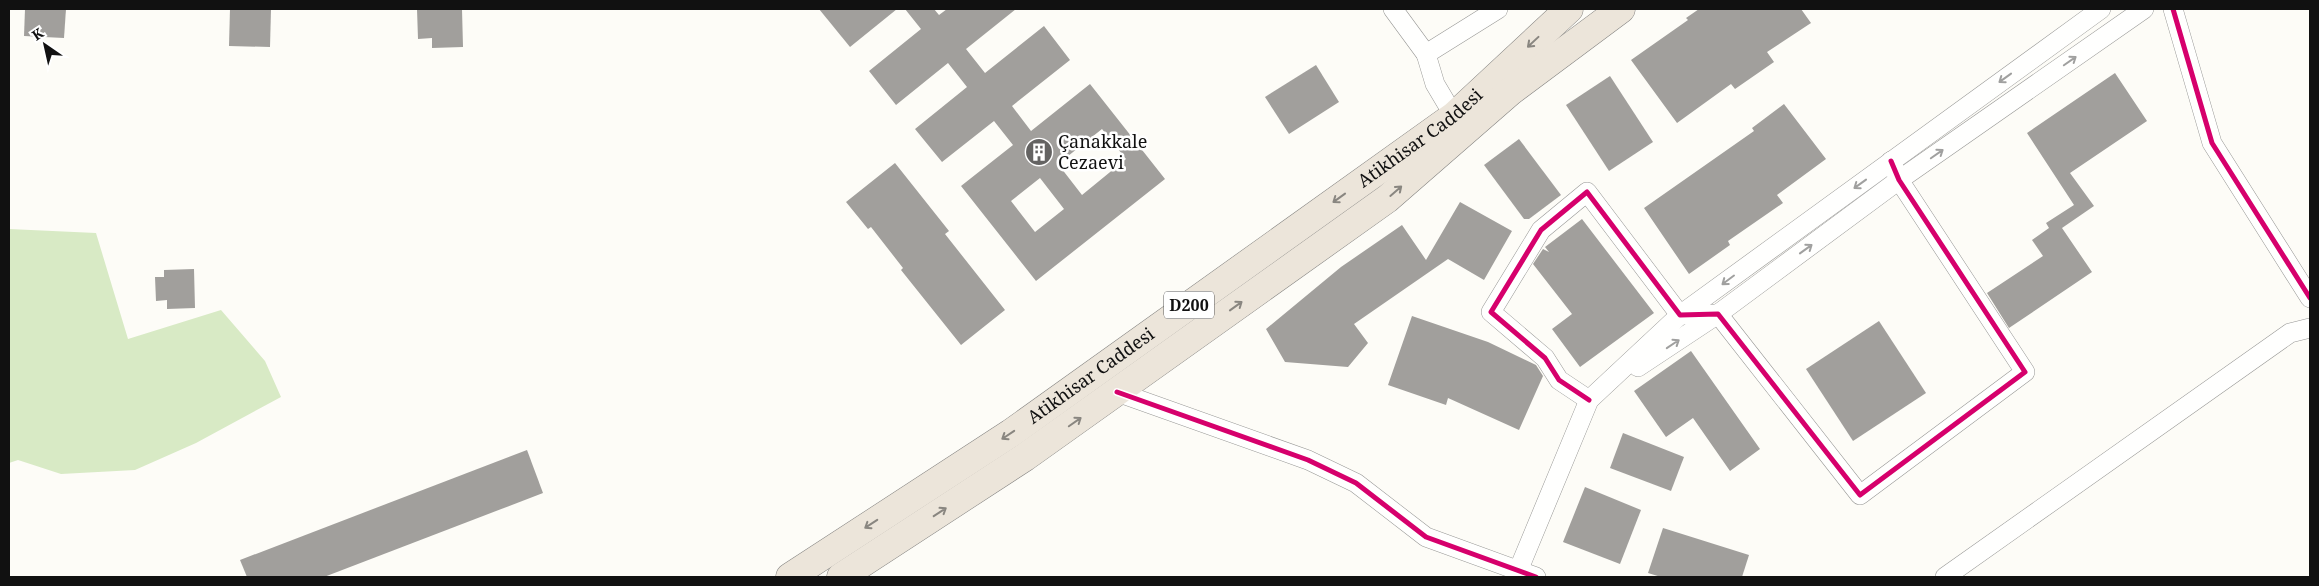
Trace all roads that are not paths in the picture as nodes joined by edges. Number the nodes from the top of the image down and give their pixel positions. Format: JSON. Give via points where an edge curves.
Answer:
{"nodes":[{"id":1,"x":1393,"y":9,"type":"edge"},
{"id":2,"x":1498,"y":9,"type":"edge"},
{"id":3,"x":1569,"y":9,"type":"edge"},
{"id":4,"x":1621,"y":9,"type":"edge"},
{"id":5,"x":2101,"y":9,"type":"edge"},
{"id":6,"x":2144,"y":9,"type":"edge"},
{"id":7,"x":2174,"y":9,"type":"edge"},
{"id":8,"x":1426,"y":54,"type":"junction"},
{"id":9,"x":1454,"y":116,"type":"junction"},
{"id":10,"x":1892,"y":162,"type":"junction"},
{"id":11,"x":1899,"y":180,"type":"junction"},
{"id":12,"x":1284,"y":238,"type":"junction"},
{"id":13,"x":1301,"y":259,"type":"junction"},
{"id":14,"x":2310,"y":298,"type":"edge"},
{"id":15,"x":1718,"y":314,"type":"junction"},
{"id":16,"x":1680,"y":315,"type":"junction"},
{"id":17,"x":2310,"y":328,"type":"edge"},
{"id":18,"x":1117,"y":392,"type":"junction"},
{"id":19,"x":1589,"y":400,"type":"junction"},
{"id":20,"x":1518,"y":571,"type":"junction"},
{"id":21,"x":790,"y":577,"type":"edge"},
{"id":22,"x":841,"y":577,"type":"edge"},
{"id":23,"x":1536,"y":577,"type":"edge"},
{"id":24,"x":1945,"y":577,"type":"edge"}],
"edges":[{"from":1,"to":8,"type":"street"},
{"from":2,"to":8,"type":"street"},
{"from":3,"to":9,"type":"highway","name":"Atikhisar Caddesi","number":"D200","one_way":true},
{"from":13,"to":4,"type":"highway","name":"Atikhisar Caddesi","number":"D200","one_way":true,"via":[[1387,199],[1511,91]]},
{"from":5,"to":10,"type":"street","one_way":true},
{"from":11,"to":6,"type":"street","one_way":true},
{"from":7,"to":14,"type":"street","via":[[2212,143]]},
{"from":8,"to":9,"type":"street","via":[[1435,84]]},
{"from":9,"to":12,"type":"highway","name":"Atikhisar Caddesi","number":"D200","one_way":true},
{"from":10,"to":11,"type":"street"},
{"from":10,"to":16,"type":"street","one_way":true},
{"from":15,"to":11,"type":"street","one_way":true},
{"from":11,"to":15,"type":"street","via":[[2024,372],[1984,404],[1860,495]]},
{"from":12,"to":13,"type":"highway"},
{"from":12,"to":21,"type":"highway","name":"Atikhisar Caddesi","number":"D200","one_way":true,"via":[[1011,434]]},
{"from":18,"to":13,"type":"highway","name":"Atikhisar Caddesi","number":"D200","one_way":true},
{"from":15,"to":16,"type":"street"},
{"from":19,"to":15,"type":"street","one_way":true},
{"from":16,"to":19,"type":"street"},
{"from":16,"to":19,"type":"street","via":[[1587,192],[1541,230],[1491,312],[1545,358],[1559,380]]},
{"from":17,"to":24,"type":"street","via":[[2290,333]]},
{"from":18,"to":20,"type":"street","via":[[1308,460],[1356,483],[1426,537]]},
{"from":22,"to":18,"type":"highway","name":"Atikhisar Caddesi","number":"D200","one_way":true,"via":[[1025,457]]},
{"from":19,"to":20,"type":"street"},
{"from":20,"to":23,"type":"street"}]}
